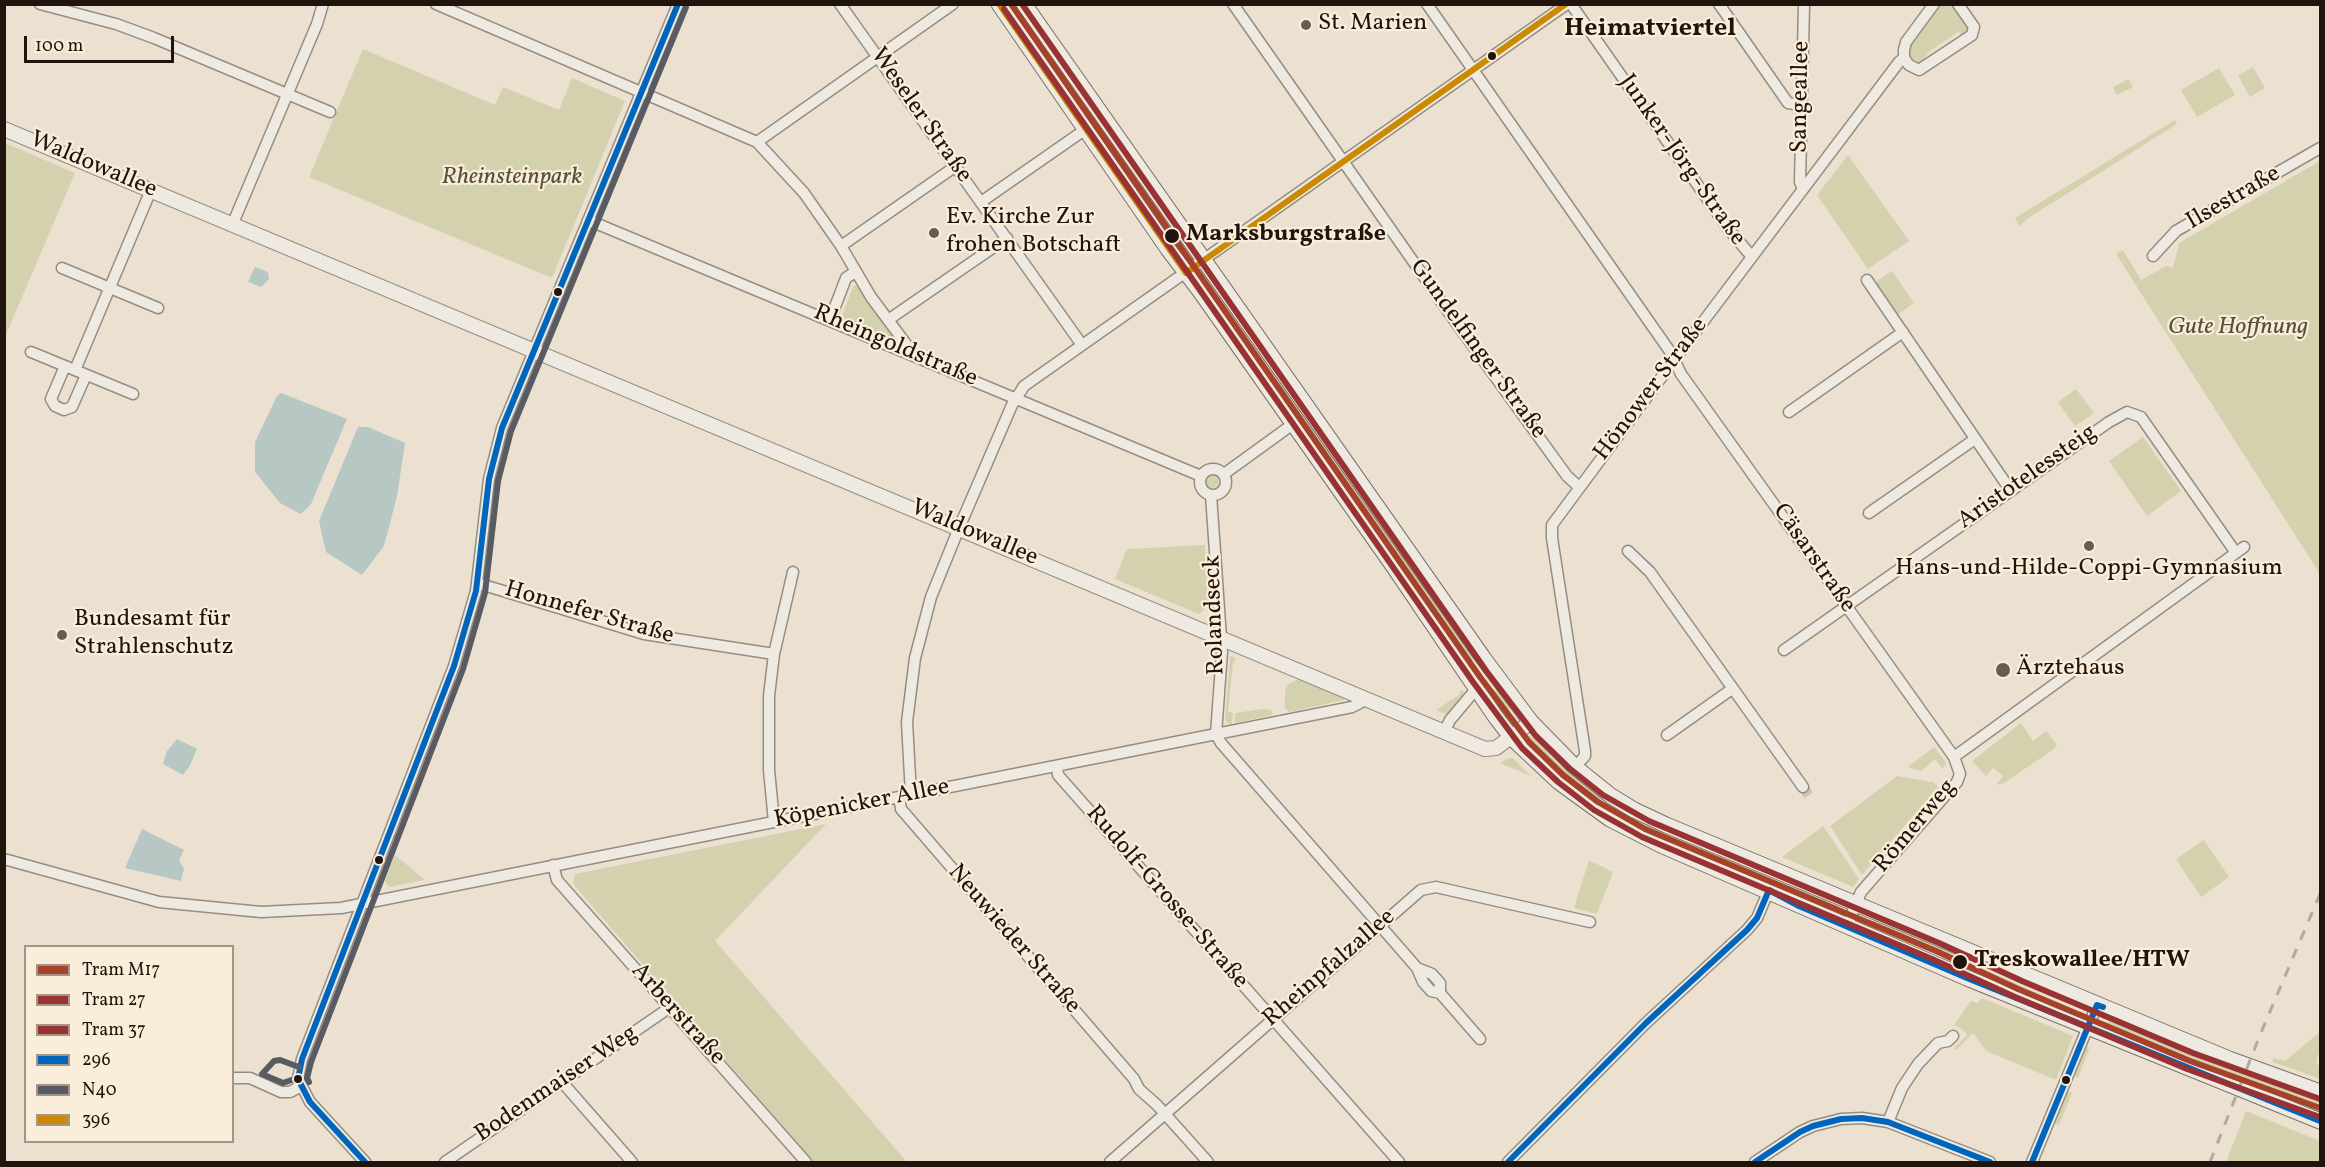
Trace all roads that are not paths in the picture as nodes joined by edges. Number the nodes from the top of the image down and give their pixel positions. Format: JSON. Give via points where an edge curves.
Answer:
{"nodes":[{"id":1,"x":40,"y":4,"type":"edge"},
{"id":2,"x":323,"y":4,"type":"edge"},
{"id":3,"x":436,"y":4,"type":"edge"},
{"id":4,"x":678,"y":4,"type":"edge"},
{"id":5,"x":840,"y":4,"type":"edge"},
{"id":6,"x":952,"y":4,"type":"edge"},
{"id":7,"x":999,"y":4,"type":"edge"},
{"id":8,"x":1024,"y":4,"type":"edge"},
{"id":9,"x":1233,"y":4,"type":"edge"},
{"id":10,"x":1427,"y":4,"type":"edge"},
{"id":11,"x":1569,"y":4,"type":"edge"},
{"id":12,"x":1719,"y":4,"type":"edge"},
{"id":13,"x":1804,"y":4,"type":"edge"},
{"id":14,"x":1934,"y":4,"type":"edge"},
{"id":15,"x":1958,"y":4,"type":"edge"},
{"id":16,"x":879,"y":57,"type":"junction"},
{"id":17,"x":1904,"y":58,"type":"junction"},
{"id":18,"x":1474,"y":70,"type":"junction"},
{"id":19,"x":641,"y":92,"type":"junction"},
{"id":20,"x":287,"y":93,"type":"junction"},
{"id":21,"x":1802,"y":105,"type":"junction"},
{"id":22,"x":330,"y":112,"type":"dead end"},
{"id":23,"x":4,"y":129,"type":"edge"},
{"id":24,"x":1086,"y":129,"type":"junction"},
{"id":25,"x":757,"y":142,"type":"junction"},
{"id":26,"x":2320,"y":148,"type":"edge"},
{"id":27,"x":1343,"y":162,"type":"junction"},
{"id":28,"x":956,"y":166,"type":"junction"},
{"id":29,"x":1803,"y":189,"type":"junction"},
{"id":30,"x":151,"y":190,"type":"junction"},
{"id":31,"x":981,"y":202,"type":"junction"},
{"id":32,"x":588,"y":220,"type":"junction"},
{"id":33,"x":233,"y":223,"type":"junction"},
{"id":34,"x":1007,"y":238,"type":"junction"},
{"id":35,"x":841,"y":246,"type":"junction"},
{"id":36,"x":1752,"y":256,"type":"junction"},
{"id":37,"x":2153,"y":256,"type":"dead end"},
{"id":38,"x":1204,"y":260,"type":"junction"},
{"id":39,"x":62,"y":268,"type":"dead end"},
{"id":40,"x":855,"y":272,"type":"junction"},
{"id":41,"x":1186,"y":273,"type":"junction"},
{"id":42,"x":1867,"y":280,"type":"dead end"},
{"id":43,"x":109,"y":288,"type":"junction"},
{"id":44,"x":158,"y":308,"type":"dead end"},
{"id":45,"x":830,"y":320,"type":"junction"},
{"id":46,"x":888,"y":320,"type":"junction"},
{"id":47,"x":1903,"y":332,"type":"junction"},
{"id":48,"x":1082,"y":345,"type":"junction"},
{"id":49,"x":533,"y":350,"type":"junction"},
{"id":50,"x":903,"y":351,"type":"junction"},
{"id":51,"x":31,"y":352,"type":"dead end"},
{"id":52,"x":1675,"y":358,"type":"junction"},
{"id":53,"x":70,"y":368,"type":"junction"},
{"id":54,"x":86,"y":375,"type":"junction"},
{"id":55,"x":133,"y":394,"type":"dead end"},
{"id":56,"x":1016,"y":397,"type":"junction"},
{"id":57,"x":1789,"y":412,"type":"dead end"},
{"id":58,"x":1293,"y":424,"type":"junction"},
{"id":59,"x":1975,"y":439,"type":"junction"},
{"id":60,"x":1224,"y":474,"type":"junction"},
{"id":61,"x":1200,"y":476,"type":"junction"},
{"id":62,"x":1579,"y":487,"type":"junction"},
{"id":63,"x":2011,"y":491,"type":"junction"},
{"id":64,"x":1211,"y":495,"type":"junction"},
{"id":65,"x":1869,"y":513,"type":"dead end"},
{"id":66,"x":959,"y":528,"type":"junction"},
{"id":67,"x":2240,"y":550,"type":"joint"},
{"id":68,"x":1628,"y":551,"type":"dead end"},
{"id":69,"x":793,"y":572,"type":"dead end"},
{"id":70,"x":477,"y":583,"type":"junction"},
{"id":71,"x":1846,"y":606,"type":"junction"},
{"id":72,"x":1219,"y":637,"type":"junction"},
{"id":73,"x":1784,"y":650,"type":"dead end"},
{"id":74,"x":774,"y":654,"type":"junction"},
{"id":75,"x":1477,"y":688,"type":"junction"},
{"id":76,"x":1732,"y":688,"type":"junction"},
{"id":77,"x":1362,"y":697,"type":"junction"},
{"id":78,"x":1531,"y":722,"type":"junction"},
{"id":79,"x":1444,"y":732,"type":"junction"},
{"id":80,"x":1216,"y":734,"type":"junction"},
{"id":81,"x":1667,"y":735,"type":"dead end"},
{"id":82,"x":1511,"y":737,"type":"junction"},
{"id":83,"x":1954,"y":757,"type":"junction"},
{"id":84,"x":1057,"y":767,"type":"junction"},
{"id":85,"x":1575,"y":767,"type":"junction"},
{"id":86,"x":1803,"y":787,"type":"tunnel mouth"},
{"id":87,"x":911,"y":795,"type":"junction"},
{"id":88,"x":899,"y":797,"type":"junction"},
{"id":89,"x":774,"y":822,"type":"junction"},
{"id":90,"x":4,"y":859,"type":"edge"},
{"id":91,"x":553,"y":865,"type":"junction"},
{"id":92,"x":1769,"y":890,"type":"junction"},
{"id":93,"x":361,"y":904,"type":"junction"},
{"id":94,"x":1856,"y":905,"type":"junction"},
{"id":95,"x":1590,"y":922,"type":"dead end"},
{"id":96,"x":1380,"y":925,"type":"junction"},
{"id":97,"x":1847,"y":926,"type":"junction"},
{"id":98,"x":2097,"y":1005,"type":"junction"},
{"id":99,"x":669,"y":1008,"type":"junction"},
{"id":100,"x":1272,"y":1019,"type":"junction"},
{"id":101,"x":2088,"y":1026,"type":"junction"},
{"id":102,"x":1953,"y":1036,"type":"dead end"},
{"id":103,"x":1480,"y":1040,"type":"dead end"},
{"id":104,"x":234,"y":1078,"type":"edge"},
{"id":105,"x":562,"y":1082,"type":"junction"},
{"id":106,"x":301,"y":1086,"type":"junction"},
{"id":107,"x":2320,"y":1092,"type":"edge"},
{"id":108,"x":1165,"y":1114,"type":"junction"},
{"id":109,"x":1888,"y":1122,"type":"junction"},
{"id":110,"x":2320,"y":1122,"type":"edge"},
{"id":111,"x":365,"y":1162,"type":"edge"},
{"id":112,"x":445,"y":1162,"type":"edge"},
{"id":113,"x":632,"y":1162,"type":"edge"},
{"id":114,"x":806,"y":1162,"type":"edge"},
{"id":115,"x":1110,"y":1162,"type":"edge"},
{"id":116,"x":1208,"y":1162,"type":"edge"},
{"id":117,"x":1399,"y":1162,"type":"edge"},
{"id":118,"x":1508,"y":1162,"type":"edge"},
{"id":119,"x":1755,"y":1162,"type":"edge"},
{"id":120,"x":1990,"y":1162,"type":"edge"},
{"id":121,"x":2032,"y":1162,"type":"edge"}],
"edges":[{"from":1,"to":20,"type":"street","via":[[124,27]]},
{"from":2,"to":20,"type":"street"},
{"from":3,"to":19,"type":"street"},
{"from":4,"to":19,"type":"street"},
{"from":5,"to":16,"type":"street","name":"Weseler Straße"},
{"from":6,"to":16,"type":"street"},
{"from":7,"to":24,"type":"main road"},
{"from":8,"to":38,"type":"main road"},
{"from":9,"to":27,"type":"street","name":"Gundelfinger Straße"},
{"from":10,"to":18,"type":"street","name":"Cäsarstraße"},
{"from":11,"to":18,"type":"street"},
{"from":11,"to":36,"type":"street","name":"Junker-Jörg-Straße","via":[[1727,227]]},
{"from":12,"to":21,"type":"street","via":[[1788,103]]},
{"from":13,"to":21,"type":"street","name":"Sangeallee"},
{"from":14,"to":17,"type":"street","name":"Hönower Straße","via":[[1906,42]]},
{"from":15,"to":17,"type":"street","via":[[1974,27],[1972,35],[1923,69],[1914,68]]},
{"from":16,"to":25,"type":"street"},
{"from":16,"to":28,"type":"street","name":"Weseler Straße"},
{"from":17,"to":29,"type":"street","name":"Hönower Straße"},
{"from":18,"to":27,"type":"street"},
{"from":18,"to":52,"type":"street","name":"Cäsarstraße"},
{"from":19,"to":25,"type":"street"},
{"from":19,"to":32,"type":"street"},
{"from":20,"to":22,"type":"street"},
{"from":20,"to":33,"type":"street"},
{"from":21,"to":29,"type":"street","name":"Sangeallee"},
{"from":23,"to":30,"type":"street","name":"Waldowallee"},
{"from":24,"to":31,"type":"street"},
{"from":24,"to":41,"type":"main road"},
{"from":25,"to":35,"type":"street","via":[[804,193]]},
{"from":26,"to":37,"type":"street","name":"Ilsestraße","via":[[2176,231]]},
{"from":27,"to":38,"type":"street"},
{"from":27,"to":62,"type":"street","name":"Gundelfinger Straße","via":[[1567,476]]},
{"from":28,"to":31,"type":"street","name":"Weseler Straße"},
{"from":28,"to":35,"type":"street"},
{"from":29,"to":36,"type":"street","name":"Hönower Straße"},
{"from":30,"to":33,"type":"street","name":"Waldowallee"},
{"from":30,"to":43,"type":"street"},
{"from":31,"to":34,"type":"street","name":"Weseler Straße"},
{"from":32,"to":45,"type":"street","name":"Rheingoldstraße"},
{"from":32,"to":49,"type":"street"},
{"from":33,"to":49,"type":"street","name":"Waldowallee"},
{"from":34,"to":46,"type":"street"},
{"from":34,"to":48,"type":"street","name":"Weseler Straße"},
{"from":35,"to":40,"type":"street"},
{"from":36,"to":52,"type":"street","name":"Hönower Straße"},
{"from":38,"to":41,"type":"street"},
{"from":38,"to":78,"type":"main road"},
{"from":39,"to":43,"type":"street"},
{"from":40,"to":45,"type":"street","via":[[846,278]]},
{"from":40,"to":46,"type":"street"},
{"from":41,"to":48,"type":"street"},
{"from":41,"to":58,"type":"main road"},
{"from":42,"to":47,"type":"street"},
{"from":43,"to":44,"type":"street"},
{"from":43,"to":53,"type":"street"},
{"from":45,"to":50,"type":"street","name":"Rheingoldstraße"},
{"from":46,"to":50,"type":"street","via":[[906,344]]},
{"from":47,"to":57,"type":"street"},
{"from":47,"to":59,"type":"street"},
{"from":48,"to":56,"type":"street","via":[[1024,386]]},
{"from":49,"to":66,"type":"street","name":"Waldowallee"},
{"from":49,"to":70,"type":"street","via":[[502,428],[492,469]]},
{"from":50,"to":56,"type":"street","name":"Rheingoldstraße"},
{"from":51,"to":53,"type":"street"},
{"from":52,"to":62,"type":"street","name":"Hönower Straße"},
{"from":52,"to":71,"type":"street","name":"Cäsarstraße","via":[[1681,374]]},
{"from":53,"to":54,"type":"street"},
{"from":53,"to":54,"type":"street","via":[[51,399],[64,410],[72,407]]},
{"from":54,"to":55,"type":"street"},
{"from":56,"to":61,"type":"street","name":"Rheingoldstraße"},
{"from":56,"to":66,"type":"street"},
{"from":58,"to":60,"type":"street"},
{"from":58,"to":75,"type":"main road"},
{"from":59,"to":63,"type":"street"},
{"from":59,"to":65,"type":"street"},
{"from":60,"to":61,"type":"street","via":[[1210,469]]},
{"from":60,"to":64,"type":"street","via":[[1225,488]]},
{"from":61,"to":64,"type":"street","name":"Rolandseck","via":[[1201,489]]},
{"from":62,"to":85,"type":"street","name":"Hönower Straße","via":[[1551,529],[1585,751]]},
{"from":63,"to":67,"type":"street","name":"Aristotelessteig","via":[[2127,412],[2141,417]]},
{"from":63,"to":71,"type":"street","name":"Aristotelessteig"},
{"from":64,"to":72,"type":"street","name":"Rolandseck"},
{"from":66,"to":72,"type":"street","name":"Waldowallee"},
{"from":66,"to":87,"type":"street","via":[[932,597],[915,658],[907,721]]},
{"from":67,"to":83,"type":"street","name":"Römerweg"},
{"from":68,"to":76,"type":"street","via":[[1650,572]]},
{"from":69,"to":74,"type":"street"},
{"from":70,"to":74,"type":"street","name":"Honnefer Straße","via":[[644,634]]},
{"from":70,"to":93,"type":"street","via":[[454,666]]},
{"from":71,"to":73,"type":"street","name":"Aristotelessteig"},
{"from":71,"to":83,"type":"street","name":"Cäsarstraße"},
{"from":72,"to":77,"type":"street","name":"Waldowallee"},
{"from":72,"to":80,"type":"street","name":"Rolandseck"},
{"from":74,"to":89,"type":"street","via":[[768,741]]},
{"from":75,"to":79,"type":"street"},
{"from":75,"to":82,"type":"main road"},
{"from":76,"to":81,"type":"street"},
{"from":76,"to":86,"type":"street"},
{"from":77,"to":79,"type":"street","name":"Waldowallee"},
{"from":77,"to":80,"type":"street","name":"Köpenicker Allee","via":[[1355,706]]},
{"from":78,"to":82,"type":"street","name":"Waldowallee"},
{"from":78,"to":85,"type":"main road"},
{"from":79,"to":82,"type":"street","name":"Waldowallee","via":[[1485,749],[1496,748]]},
{"from":80,"to":84,"type":"street","name":"Köpenicker Allee"},
{"from":80,"to":96,"type":"street"},
{"from":82,"to":92,"type":"main road","via":[[1559,782],[1610,819]]},
{"from":83,"to":94,"type":"street","name":"Römerweg","via":[[1960,774],[1957,782],[1867,885]]},
{"from":84,"to":87,"type":"street","name":"Köpenicker Allee"},
{"from":84,"to":100,"type":"street","name":"Rudolf-Grosse-Straße","via":[[1058,775]]},
{"from":85,"to":94,"type":"main road","via":[[1634,810]]},
{"from":87,"to":88,"type":"street","name":"Köpenicker Allee"},
{"from":88,"to":89,"type":"street","name":"Köpenicker Allee"},
{"from":88,"to":108,"type":"street","name":"Neuwieder Straße","via":[[901,810],[1139,1089]]},
{"from":89,"to":91,"type":"street","name":"Köpenicker Allee"},
{"from":90,"to":93,"type":"street","name":"Köpenicker Allee","via":[[188,906],[275,913]]},
{"from":91,"to":93,"type":"street","name":"Köpenicker Allee"},
{"from":91,"to":99,"type":"street","name":"Arberstraße","via":[[557,880]]},
{"from":92,"to":97,"type":"main road"},
{"from":92,"to":118,"type":"street","via":[[1747,930],[1646,1023]]},
{"from":93,"to":106,"type":"street","via":[[302,1059],[298,1079]]},
{"from":94,"to":97,"type":"street","name":"Römerweg"},
{"from":94,"to":98,"type":"main road"},
{"from":95,"to":96,"type":"street","name":"Rheinpfalzallee","via":[[1428,887]]},
{"from":96,"to":100,"type":"street","name":"Rheinpfalzallee"},
{"from":96,"to":103,"type":"street","via":[[1418,968],[1440,983],[1440,993]]},
{"from":97,"to":101,"type":"main road"},
{"from":98,"to":101,"type":"street"},
{"from":98,"to":107,"type":"main road"},
{"from":99,"to":105,"type":"street","name":"Bodenmaiser Weg"},
{"from":99,"to":114,"type":"street","name":"Arberstraße"},
{"from":100,"to":108,"type":"street","name":"Rheinpfalzallee"},
{"from":100,"to":117,"type":"street","name":"Rudolf-Grosse-Straße"},
{"from":101,"to":110,"type":"main road"},
{"from":101,"to":121,"type":"street"},
{"from":102,"to":109,"type":"street","via":[[1938,1043],[1918,1064],[1902,1088]]},
{"from":104,"to":106,"type":"street","via":[[250,1078],[281,1092]]},
{"from":105,"to":112,"type":"street","name":"Bodenmaiser Weg"},
{"from":105,"to":113,"type":"street"},
{"from":106,"to":111,"type":"street","via":[[310,1102]]},
{"from":108,"to":115,"type":"street","name":"Rheinpfalzallee"},
{"from":108,"to":116,"type":"street","name":"Neuwieder Straße"},
{"from":109,"to":119,"type":"street","via":[[1862,1118],[1827,1122],[1801,1131]]},
{"from":109,"to":120,"type":"street"}]}
